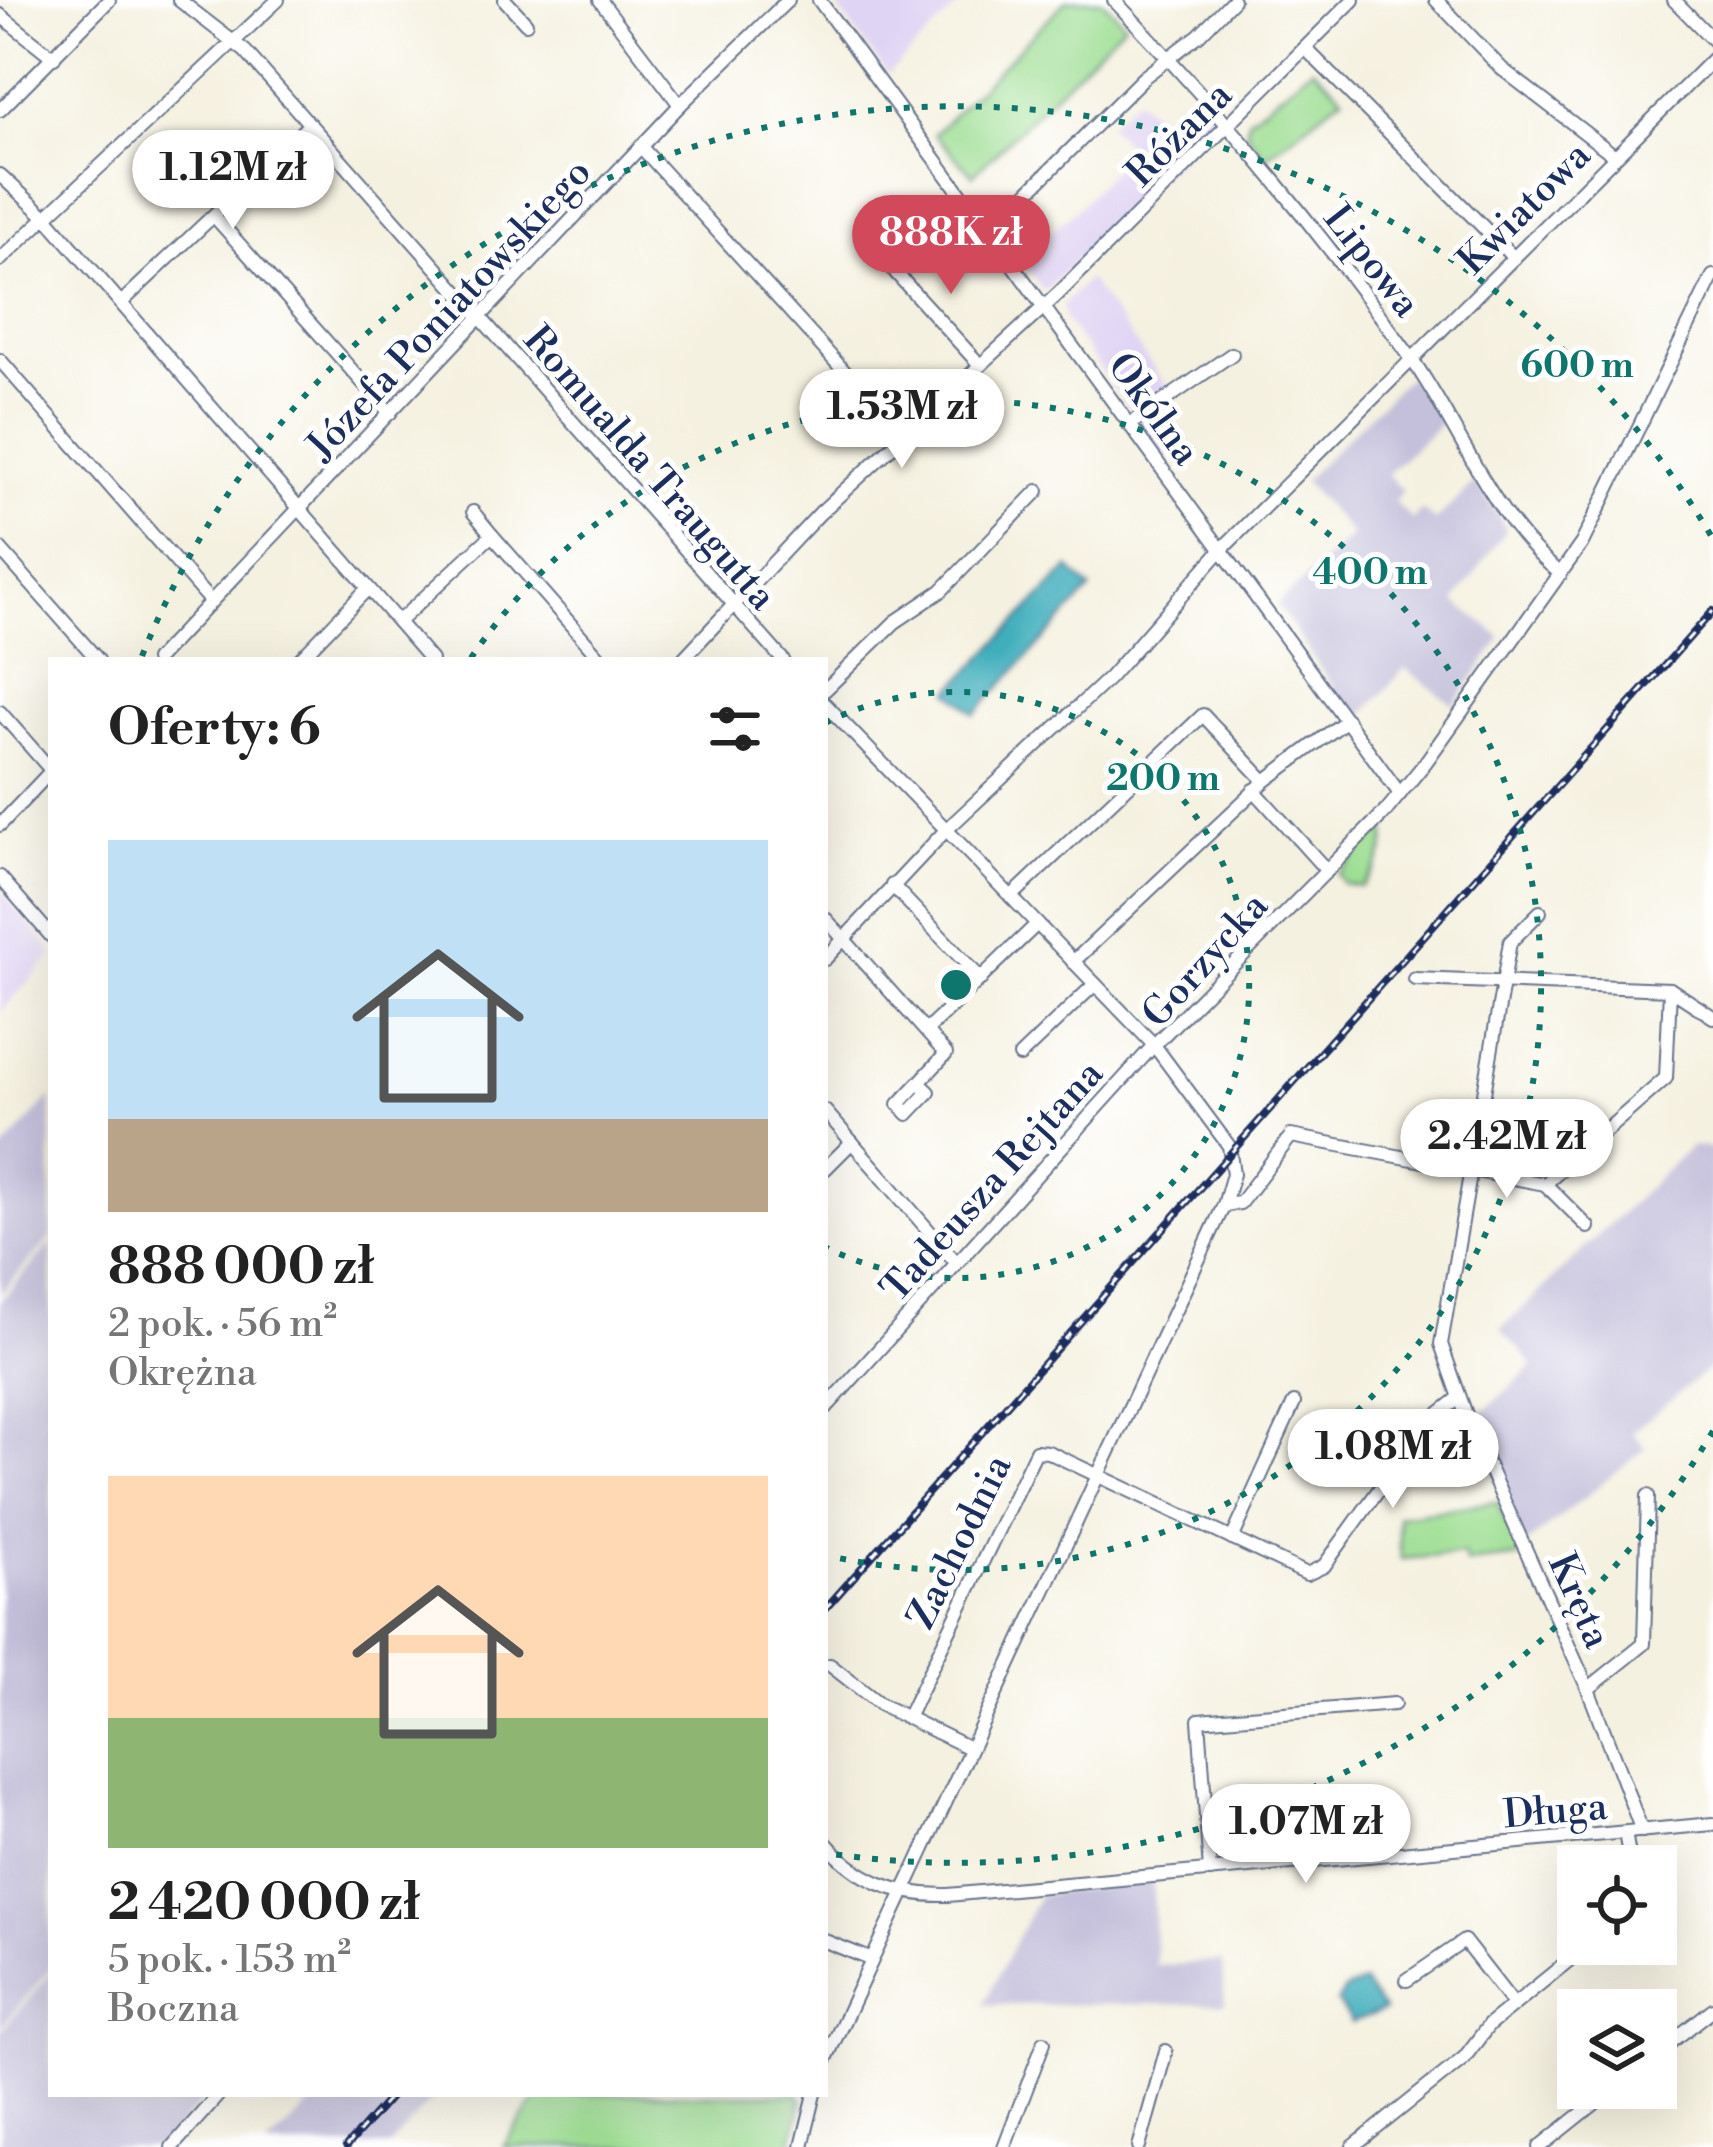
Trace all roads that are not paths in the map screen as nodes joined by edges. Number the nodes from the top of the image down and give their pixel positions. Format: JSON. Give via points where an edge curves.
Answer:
{"nodes":[{"id":1,"x":110,"y":0,"type":"edge"},
{"id":2,"x":179,"y":0,"type":"edge"},
{"id":3,"x":278,"y":0,"type":"edge"},
{"id":4,"x":505,"y":0,"type":"edge"},
{"id":5,"x":600,"y":0,"type":"edge"},
{"id":6,"x":788,"y":0,"type":"edge"},
{"id":7,"x":819,"y":0,"type":"edge"},
{"id":8,"x":1114,"y":0,"type":"edge"},
{"id":9,"x":1233,"y":0,"type":"edge"},
{"id":10,"x":1353,"y":0,"type":"edge"},
{"id":11,"x":1436,"y":0,"type":"edge"},
{"id":12,"x":1674,"y":0,"type":"edge"},
{"id":13,"x":0,"y":15,"type":"edge"},
{"id":14,"x":526,"y":23,"type":"dead end"},
{"id":15,"x":234,"y":40,"type":"junction"},
{"id":16,"x":1713,"y":40,"type":"edge"},
{"id":17,"x":1305,"y":48,"type":"junction"},
{"id":18,"x":1169,"y":57,"type":"junction"},
{"id":19,"x":54,"y":58,"type":"junction"},
{"id":20,"x":1713,"y":59,"type":"edge"},
{"id":21,"x":680,"y":105,"type":"junction"},
{"id":22,"x":0,"y":110,"type":"edge"},
{"id":23,"x":310,"y":124,"type":"junction"},
{"id":24,"x":1229,"y":124,"type":"junction"},
{"id":25,"x":641,"y":147,"type":"junction"},
{"id":26,"x":1616,"y":156,"type":"junction"},
{"id":27,"x":0,"y":176,"type":"edge"},
{"id":28,"x":46,"y":217,"type":"junction"},
{"id":29,"x":215,"y":217,"type":"junction"},
{"id":30,"x":988,"y":232,"type":"junction"},
{"id":31,"x":1514,"y":258,"type":"junction"},
{"id":32,"x":0,"y":260,"type":"edge"},
{"id":33,"x":886,"y":262,"type":"dead end"},
{"id":34,"x":1713,"y":276,"type":"edge"},
{"id":35,"x":121,"y":303,"type":"junction"},
{"id":36,"x":1044,"y":308,"type":"junction"},
{"id":37,"x":479,"y":318,"type":"junction"},
{"id":38,"x":1232,"y":354,"type":"dead end"},
{"id":39,"x":1412,"y":359,"type":"junction"},
{"id":40,"x":0,"y":360,"type":"edge"},
{"id":41,"x":980,"y":365,"type":"junction"},
{"id":42,"x":391,"y":413,"type":"junction"},
{"id":43,"x":1129,"y":424,"type":"junction"},
{"id":44,"x":904,"y":437,"type":"junction"},
{"id":45,"x":1038,"y":491,"type":"dead end"},
{"id":46,"x":299,"y":509,"type":"junction"},
{"id":47,"x":472,"y":512,"type":"dead end"},
{"id":48,"x":492,"y":535,"type":"junction"},
{"id":49,"x":0,"y":549,"type":"edge"},
{"id":50,"x":1222,"y":549,"type":"junction"},
{"id":51,"x":1561,"y":574,"type":"junction"},
{"id":52,"x":368,"y":588,"type":"junction"},
{"id":53,"x":210,"y":601,"type":"junction"},
{"id":54,"x":732,"y":607,"type":"junction"},
{"id":55,"x":398,"y":622,"type":"junction"},
{"id":56,"x":95,"y":657,"type":"edge"},
{"id":57,"x":159,"y":657,"type":"edge"},
{"id":58,"x":302,"y":657,"type":"edge"},
{"id":59,"x":428,"y":657,"type":"edge"},
{"id":60,"x":599,"y":657,"type":"edge"},
{"id":61,"x":685,"y":657,"type":"edge"},
{"id":62,"x":780,"y":657,"type":"edge"},
{"id":63,"x":828,"y":687,"type":"edge"},
{"id":64,"x":828,"y":707,"type":"edge"},
{"id":65,"x":0,"y":712,"type":"edge"},
{"id":66,"x":1347,"y":720,"type":"junction"},
{"id":67,"x":48,"y":768,"type":"edge"},
{"id":68,"x":48,"y":774,"type":"edge"},
{"id":69,"x":1260,"y":786,"type":"junction"},
{"id":70,"x":1400,"y":794,"type":"junction"},
{"id":71,"x":0,"y":825,"type":"edge"},
{"id":72,"x":946,"y":830,"type":"junction"},
{"id":73,"x":1327,"y":871,"type":"junction"},
{"id":74,"x":0,"y":877,"type":"edge"},
{"id":75,"x":892,"y":885,"type":"junction"},
{"id":76,"x":1011,"y":897,"type":"junction"},
{"id":77,"x":1540,"y":912,"type":"dead end"},
{"id":78,"x":828,"y":921,"type":"edge"},
{"id":79,"x":1037,"y":925,"type":"junction"},
{"id":80,"x":48,"y":933,"type":"edge"},
{"id":81,"x":844,"y":939,"type":"junction"},
{"id":82,"x":828,"y":956,"type":"edge"},
{"id":83,"x":1073,"y":962,"type":"junction"},
{"id":84,"x":981,"y":979,"type":"junction"},
{"id":85,"x":1415,"y":980,"type":"dead end"},
{"id":86,"x":1503,"y":981,"type":"junction"},
{"id":87,"x":1095,"y":984,"type":"junction"},
{"id":88,"x":1670,"y":989,"type":"junction"},
{"id":89,"x":1713,"y":1017,"type":"edge"},
{"id":90,"x":926,"y":1031,"type":"junction"},
{"id":91,"x":1154,"y":1046,"type":"junction"},
{"id":92,"x":1019,"y":1056,"type":"dead end"},
{"id":93,"x":919,"y":1083,"type":"dead end"},
{"id":94,"x":828,"y":1114,"type":"edge"},
{"id":95,"x":852,"y":1142,"type":"junction"},
{"id":96,"x":828,"y":1166,"type":"edge"},
{"id":97,"x":1470,"y":1170,"type":"junction"},
{"id":98,"x":1545,"y":1184,"type":"junction"},
{"id":99,"x":1224,"y":1205,"type":"junction"},
{"id":100,"x":1588,"y":1227,"type":"dead end"},
{"id":101,"x":956,"y":1262,"type":"junction"},
{"id":102,"x":1459,"y":1398,"type":"junction"},
{"id":103,"x":1294,"y":1403,"type":"dead end"},
{"id":104,"x":828,"y":1406,"type":"edge"},
{"id":105,"x":1097,"y":1474,"type":"junction"},
{"id":106,"x":1648,"y":1496,"type":"dead end"},
{"id":107,"x":1232,"y":1539,"type":"junction"},
{"id":108,"x":830,"y":1665,"type":"dead end"},
{"id":109,"x":1588,"y":1689,"type":"junction"},
{"id":110,"x":1394,"y":1704,"type":"dead end"},
{"id":111,"x":907,"y":1718,"type":"junction"},
{"id":112,"x":969,"y":1748,"type":"junction"},
{"id":113,"x":1713,"y":1824,"type":"edge"},
{"id":114,"x":1642,"y":1831,"type":"junction"},
{"id":115,"x":1625,"y":1833,"type":"junction"},
{"id":116,"x":828,"y":1845,"type":"edge"},
{"id":117,"x":1627,"y":1845,"type":"edge"},
{"id":118,"x":1210,"y":1871,"type":"junction"},
{"id":119,"x":901,"y":1892,"type":"junction"},
{"id":120,"x":828,"y":1942,"type":"edge"},
{"id":121,"x":870,"y":1959,"type":"junction"},
{"id":122,"x":1563,"y":1965,"type":"edge"},
{"id":123,"x":1407,"y":1980,"type":"dead end"},
{"id":124,"x":1514,"y":2005,"type":"junction"},
{"id":125,"x":1713,"y":2008,"type":"edge"},
{"id":126,"x":1677,"y":2037,"type":"edge"},
{"id":127,"x":1044,"y":2042,"type":"dead end"},
{"id":128,"x":1166,"y":2051,"type":"dead end"},
{"id":129,"x":828,"y":2054,"type":"edge"},
{"id":130,"x":216,"y":2097,"type":"edge"},
{"id":131,"x":814,"y":2097,"type":"edge"},
{"id":132,"x":1588,"y":2109,"type":"edge"},
{"id":133,"x":172,"y":2147,"type":"edge"},
{"id":134,"x":802,"y":2147,"type":"edge"},
{"id":135,"x":1004,"y":2147,"type":"edge"},
{"id":136,"x":1139,"y":2147,"type":"edge"},
{"id":137,"x":1353,"y":2147,"type":"edge"},
{"id":138,"x":1540,"y":2147,"type":"edge"}],
"edges":[{"from":1,"to":19,"type":"street"},
{"from":2,"to":15,"type":"street","name":"Romualda Traugutta"},
{"from":3,"to":15,"type":"street"},
{"from":4,"to":14,"type":"street"},
{"from":5,"to":21,"type":"street"},
{"from":6,"to":21,"type":"street","name":"Józefa Poniatowskiego"},
{"from":7,"to":30,"type":"street","name":"Okólna"},
{"from":8,"to":18,"type":"street","name":"Lipowa"},
{"from":9,"to":18,"type":"street"},
{"from":10,"to":17,"type":"street","name":"Różana"},
{"from":11,"to":26,"type":"street","via":[[1502,68]]},
{"from":12,"to":16,"type":"street"},
{"from":13,"to":19,"type":"street"},
{"from":15,"to":23,"type":"street","name":"Romualda Traugutta"},
{"from":15,"to":28,"type":"street"},
{"from":17,"to":24,"type":"street","name":"Różana"},
{"from":17,"to":31,"type":"street"},
{"from":18,"to":24,"type":"street","name":"Lipowa"},
{"from":18,"to":30,"type":"street"},
{"from":19,"to":22,"type":"street"},
{"from":20,"to":26,"type":"street","name":"Kwiatowa"},
{"from":21,"to":25,"type":"street","name":"Józefa Poniatowskiego"},
{"from":23,"to":29,"type":"street"},
{"from":23,"to":37,"type":"street","name":"Romualda Traugutta"},
{"from":24,"to":36,"type":"street","name":"Różana"},
{"from":24,"to":39,"type":"street","name":"Lipowa"},
{"from":25,"to":37,"type":"street","name":"Józefa Poniatowskiego"},
{"from":25,"to":44,"type":"street"},
{"from":26,"to":31,"type":"street","name":"Kwiatowa"},
{"from":27,"to":28,"type":"street"},
{"from":28,"to":32,"type":"street"},
{"from":28,"to":35,"type":"street"},
{"from":29,"to":35,"type":"street"},
{"from":29,"to":42,"type":"street"},
{"from":30,"to":36,"type":"street","name":"Okólna"},
{"from":31,"to":39,"type":"street","name":"Kwiatowa"},
{"from":33,"to":41,"type":"street"},
{"from":34,"to":51,"type":"street","name":"Gorzycka"},
{"from":35,"to":46,"type":"street"},
{"from":36,"to":41,"type":"street","name":"Różana"},
{"from":36,"to":43,"type":"street","name":"Okólna"},
{"from":37,"to":42,"type":"street","name":"Józefa Poniatowskiego"},
{"from":37,"to":54,"type":"street","name":"Romualda Traugutta"},
{"from":38,"to":43,"type":"street"},
{"from":39,"to":50,"type":"street","name":"Kwiatowa"},
{"from":39,"to":51,"type":"street","name":"Lipowa","via":[[1524,538]]},
{"from":40,"to":53,"type":"street"},
{"from":41,"to":44,"type":"street","name":"Różana"},
{"from":42,"to":46,"type":"street","name":"Józefa Poniatowskiego"},
{"from":43,"to":50,"type":"street","name":"Okólna"},
{"from":44,"to":54,"type":"street","name":"Różana"},
{"from":45,"to":63,"type":"street","via":[[941,590]]},
{"from":46,"to":52,"type":"street"},
{"from":46,"to":53,"type":"street","name":"Józefa Poniatowskiego"},
{"from":47,"to":48,"type":"street"},
{"from":48,"to":55,"type":"street"},
{"from":48,"to":60,"type":"street"},
{"from":49,"to":56,"type":"street"},
{"from":50,"to":66,"type":"street","name":"Okólna"},
{"from":50,"to":72,"type":"street","name":"Kwiatowa","via":[[1109,678]]},
{"from":51,"to":70,"type":"street","name":"Gorzycka"},
{"from":52,"to":55,"type":"street"},
{"from":52,"to":58,"type":"street"},
{"from":53,"to":57,"type":"street","name":"Józefa Poniatowskiego"},
{"from":54,"to":61,"type":"street","name":"Różana"},
{"from":54,"to":62,"type":"street","name":"Romualda Traugutta"},
{"from":55,"to":59,"type":"street"},
{"from":64,"to":72,"type":"street"},
{"from":65,"to":67,"type":"street"},
{"from":66,"to":69,"type":"street"},
{"from":66,"to":70,"type":"street","name":"Okólna"},
{"from":68,"to":71,"type":"street"},
{"from":69,"to":73,"type":"street"},
{"from":69,"to":76,"type":"street","via":[[1203,715]]},
{"from":69,"to":83,"type":"street"},
{"from":70,"to":73,"type":"street","name":"Gorzycka"},
{"from":72,"to":75,"type":"street","name":"Kwiatowa"},
{"from":72,"to":76,"type":"street"},
{"from":73,"to":91,"type":"street","name":"Gorzycka"},
{"from":74,"to":80,"type":"street"},
{"from":75,"to":81,"type":"street","name":"Kwiatowa"},
{"from":75,"to":84,"type":"street"},
{"from":76,"to":79,"type":"street"},
{"from":77,"to":86,"type":"street","name":"Kręta","via":[[1510,942]]},
{"from":78,"to":81,"type":"street"},
{"from":79,"to":83,"type":"street"},
{"from":79,"to":84,"type":"street"},
{"from":81,"to":82,"type":"street","name":"Kwiatowa"},
{"from":81,"to":90,"type":"street"},
{"from":83,"to":87,"type":"street"},
{"from":84,"to":90,"type":"street"},
{"from":85,"to":86,"type":"street"},
{"from":86,"to":88,"type":"street"},
{"from":86,"to":97,"type":"street","name":"Kręta"},
{"from":87,"to":91,"type":"street"},
{"from":87,"to":92,"type":"street"},
{"from":88,"to":89,"type":"street"},
{"from":88,"to":98,"type":"street","via":[[1666,1078]]},
{"from":90,"to":93,"type":"street","via":[[946,1054]]},
{"from":91,"to":99,"type":"street","name":"Gorzycka","via":[[1229,1146],[1233,1174]]},
{"from":91,"to":101,"type":"street","name":"Tadeusza Rejtana"},
{"from":94,"to":95,"type":"street"},
{"from":95,"to":96,"type":"street"},
{"from":95,"to":101,"type":"street"},
{"from":97,"to":98,"type":"street"},
{"from":97,"to":99,"type":"street","via":[[1291,1136],[1240,1203]]},
{"from":97,"to":102,"type":"street","name":"Kręta","via":[[1441,1327]]},
{"from":98,"to":100,"type":"street"},
{"from":99,"to":105,"type":"street","name":"Gorzycka"},
{"from":101,"to":104,"type":"street","name":"Tadeusza Rejtana"},
{"from":102,"to":107,"type":"street","via":[[1426,1423],[1315,1573]]},
{"from":102,"to":109,"type":"street","name":"Kręta"},
{"from":103,"to":107,"type":"street"},
{"from":105,"to":107,"type":"street"},
{"from":105,"to":111,"type":"street","name":"Zachodnia","via":[[1042,1450],[1030,1457]]},
{"from":105,"to":112,"type":"street","name":"Gorzycka"},
{"from":106,"to":109,"type":"street","via":[[1644,1644]]},
{"from":108,"to":111,"type":"street","via":[[851,1687]]},
{"from":109,"to":114,"type":"street","name":"Kręta"},
{"from":110,"to":118,"type":"street","via":[[1199,1720]]},
{"from":111,"to":112,"type":"street"},
{"from":112,"to":119,"type":"street","name":"Gorzycka"},
{"from":113,"to":114,"type":"street","name":"Długa"},
{"from":114,"to":115,"type":"street","name":"Długa"},
{"from":115,"to":117,"type":"street"},
{"from":115,"to":118,"type":"street","name":"Długa"},
{"from":116,"to":119,"type":"street","via":[[859,1874]]},
{"from":118,"to":119,"type":"street","name":"Długa","via":[[948,1895]]},
{"from":119,"to":121,"type":"street","name":"Gorzycka"},
{"from":120,"to":121,"type":"street"},
{"from":121,"to":129,"type":"street","name":"Gorzycka"},
{"from":122,"to":124,"type":"street"},
{"from":123,"to":124,"type":"street","via":[[1464,1941]]},
{"from":124,"to":137,"type":"street"},
{"from":125,"to":126,"type":"street"},
{"from":127,"to":135,"type":"street"},
{"from":128,"to":136,"type":"street"},
{"from":130,"to":133,"type":"street"},
{"from":131,"to":134,"type":"street"},
{"from":132,"to":138,"type":"street"}]}
